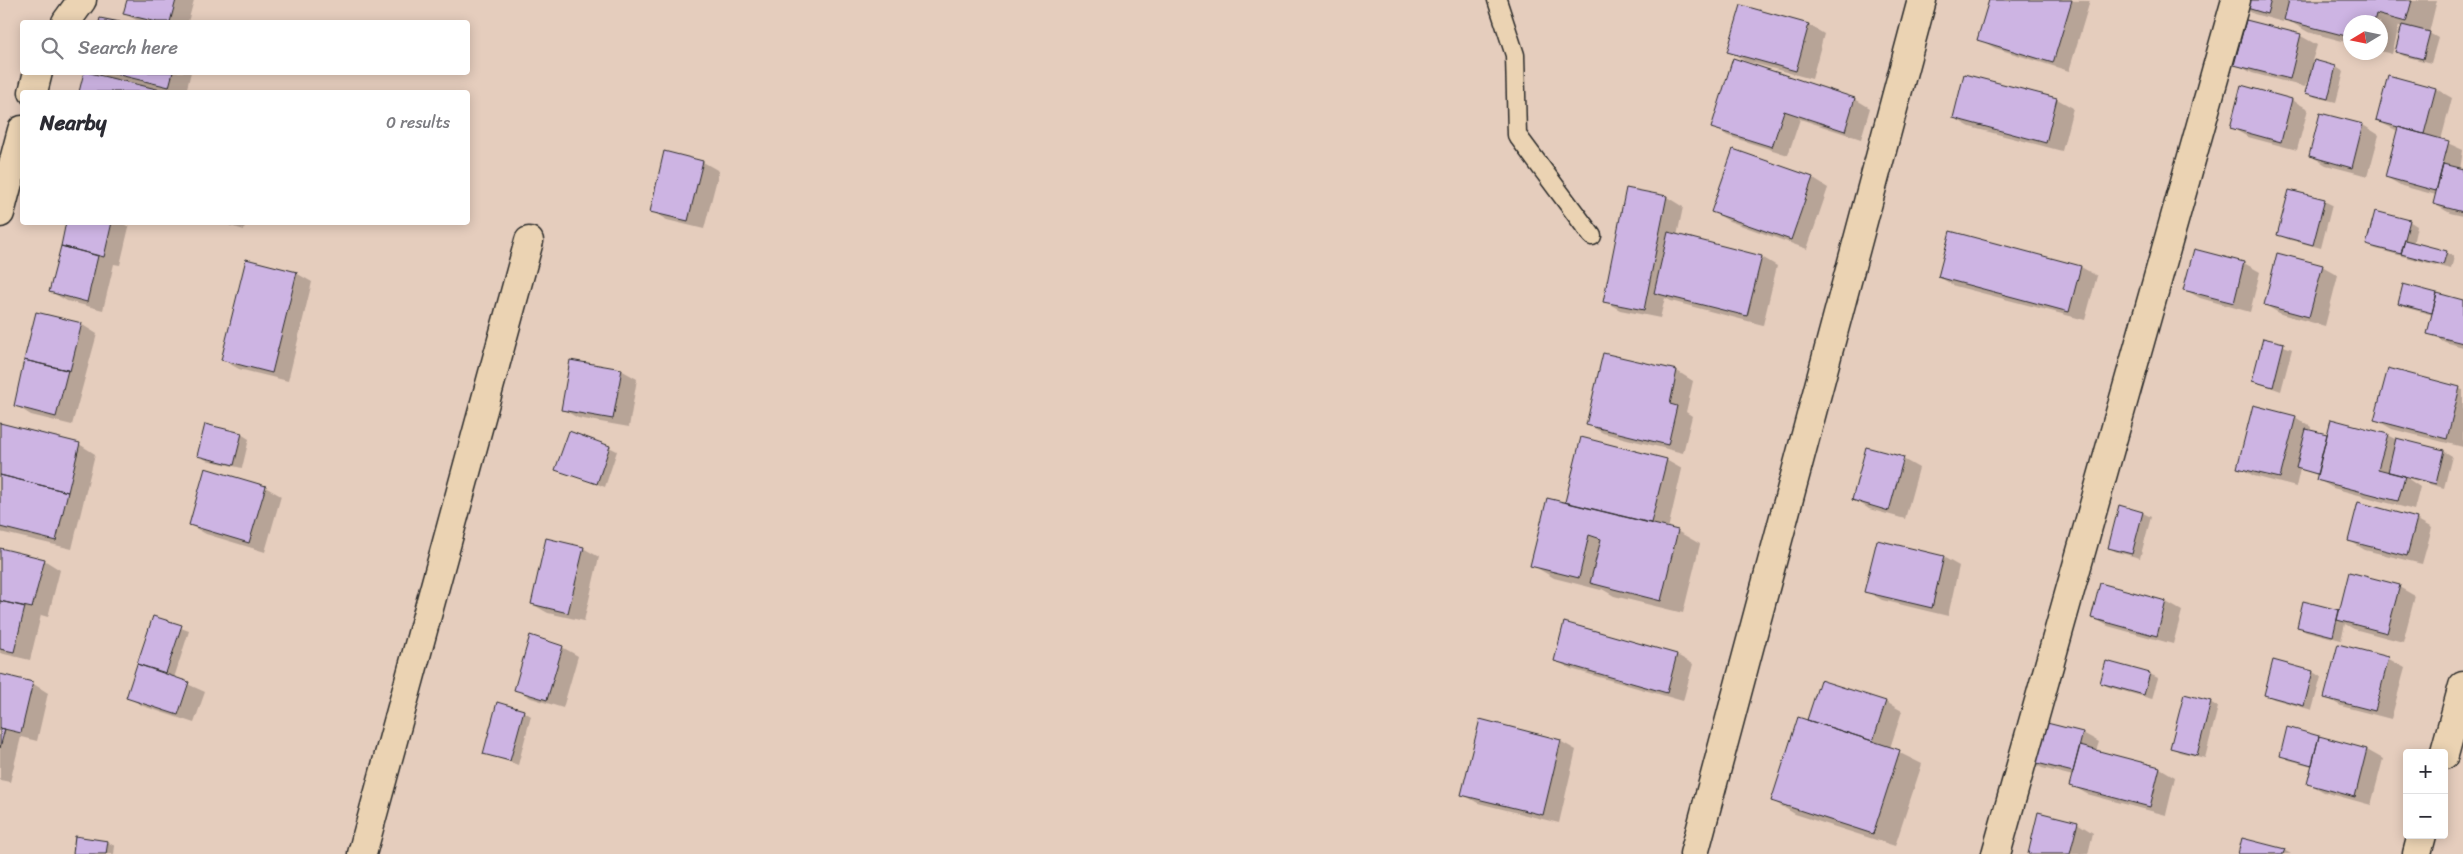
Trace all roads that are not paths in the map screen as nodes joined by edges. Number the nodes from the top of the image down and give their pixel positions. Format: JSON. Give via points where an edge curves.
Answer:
{"nodes":[{"id":1,"x":82,"y":0,"type":"edge"},
{"id":2,"x":1497,"y":0,"type":"edge"},
{"id":3,"x":1922,"y":0,"type":"edge"},
{"id":4,"x":2236,"y":0,"type":"edge"},
{"id":5,"x":67,"y":20,"type":"edge"},
{"id":6,"x":37,"y":75,"type":"edge"},
{"id":7,"x":33,"y":90,"type":"edge"},
{"id":8,"x":20,"y":138,"type":"edge"},
{"id":9,"x":0,"y":213,"type":"edge"},
{"id":10,"x":1592,"y":236,"type":"dead end"},
{"id":11,"x":529,"y":241,"type":"dead end"},
{"id":12,"x":2463,"y":686,"type":"edge"},
{"id":13,"x":2446,"y":749,"type":"edge"},
{"id":14,"x":2421,"y":839,"type":"edge"},
{"id":15,"x":362,"y":854,"type":"edge"},
{"id":16,"x":1694,"y":854,"type":"edge"},
{"id":17,"x":1996,"y":854,"type":"edge"},
{"id":18,"x":2417,"y":854,"type":"edge"}],
"edges":[{"from":1,"to":5,"type":"street"},
{"from":2,"to":10,"type":"lane","via":[[1515,55],[1517,135]]},
{"from":3,"to":16,"type":"street"},
{"from":4,"to":17,"type":"street"},
{"from":6,"to":7,"type":"street"},
{"from":8,"to":9,"type":"street"},
{"from":11,"to":15,"type":"street"},
{"from":12,"to":13,"type":"street"},
{"from":14,"to":18,"type":"street"}]}
